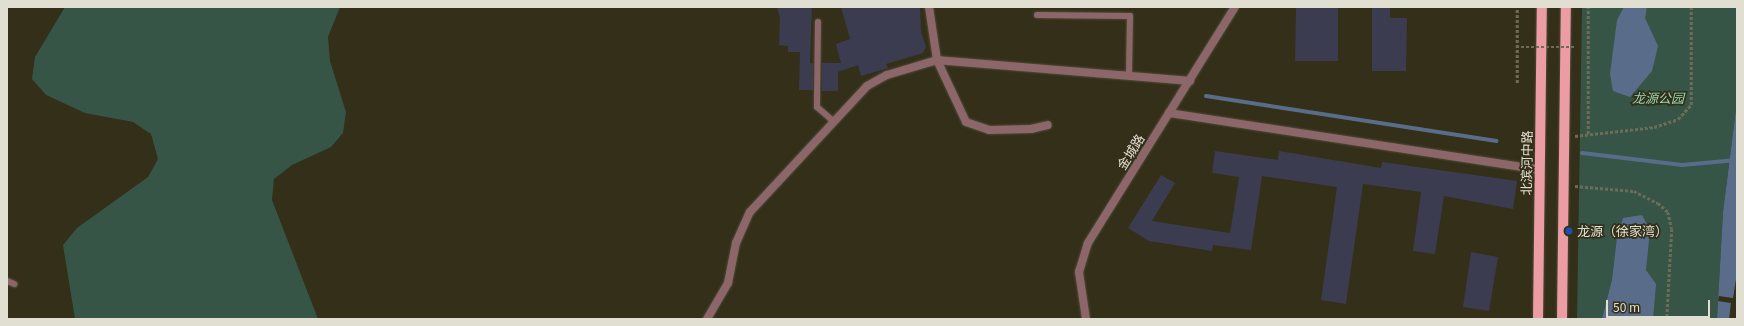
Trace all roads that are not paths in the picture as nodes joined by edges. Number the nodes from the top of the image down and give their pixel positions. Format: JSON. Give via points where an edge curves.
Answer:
{"nodes":[{"id":1,"x":929,"y":7,"type":"edge"},
{"id":2,"x":1235,"y":7,"type":"edge"},
{"id":3,"x":1542,"y":7,"type":"edge"},
{"id":4,"x":1566,"y":7,"type":"edge"},
{"id":5,"x":1037,"y":15,"type":"dead end"},
{"id":6,"x":818,"y":22,"type":"dead end"},
{"id":7,"x":937,"y":60,"type":"junction"},
{"id":8,"x":1129,"y":76,"type":"junction"},
{"id":9,"x":1190,"y":81,"type":"junction"},
{"id":10,"x":1169,"y":113,"type":"junction"},
{"id":11,"x":833,"y":121,"type":"junction"},
{"id":12,"x":1048,"y":125,"type":"dead end"},
{"id":13,"x":1540,"y":170,"type":"junction"},
{"id":14,"x":7,"y":281,"type":"edge"},
{"id":15,"x":14,"y":284,"type":"dead end"},
{"id":16,"x":707,"y":319,"type":"edge"},
{"id":17,"x":1086,"y":319,"type":"edge"},
{"id":18,"x":1538,"y":319,"type":"edge"},
{"id":19,"x":1562,"y":319,"type":"edge"}],
"edges":[{"from":1,"to":7,"type":"street"},
{"from":2,"to":9,"type":"street","name":"金城路"},
{"from":3,"to":13,"type":"main road","name":"北滨河中路"},
{"from":4,"to":19,"type":"main road"},
{"from":5,"to":8,"type":"lane","via":[[1130,16]]},
{"from":6,"to":11,"type":"lane","via":[[817,107]]},
{"from":7,"to":8,"type":"street"},
{"from":7,"to":11,"type":"street","via":[[887,75],[866,86]]},
{"from":7,"to":12,"type":"street","via":[[966,122],[989,130],[1031,129]]},
{"from":8,"to":9,"type":"street"},
{"from":9,"to":10,"type":"street","name":"金城路"},
{"from":10,"to":13,"type":"street"},
{"from":10,"to":17,"type":"street","name":"金城路","via":[[1088,243],[1079,272]]},
{"from":11,"to":16,"type":"street","via":[[750,212],[736,243],[728,283]]},
{"from":13,"to":18,"type":"main road","name":"北滨河中路"},
{"from":14,"to":15,"type":"lane"}]}
